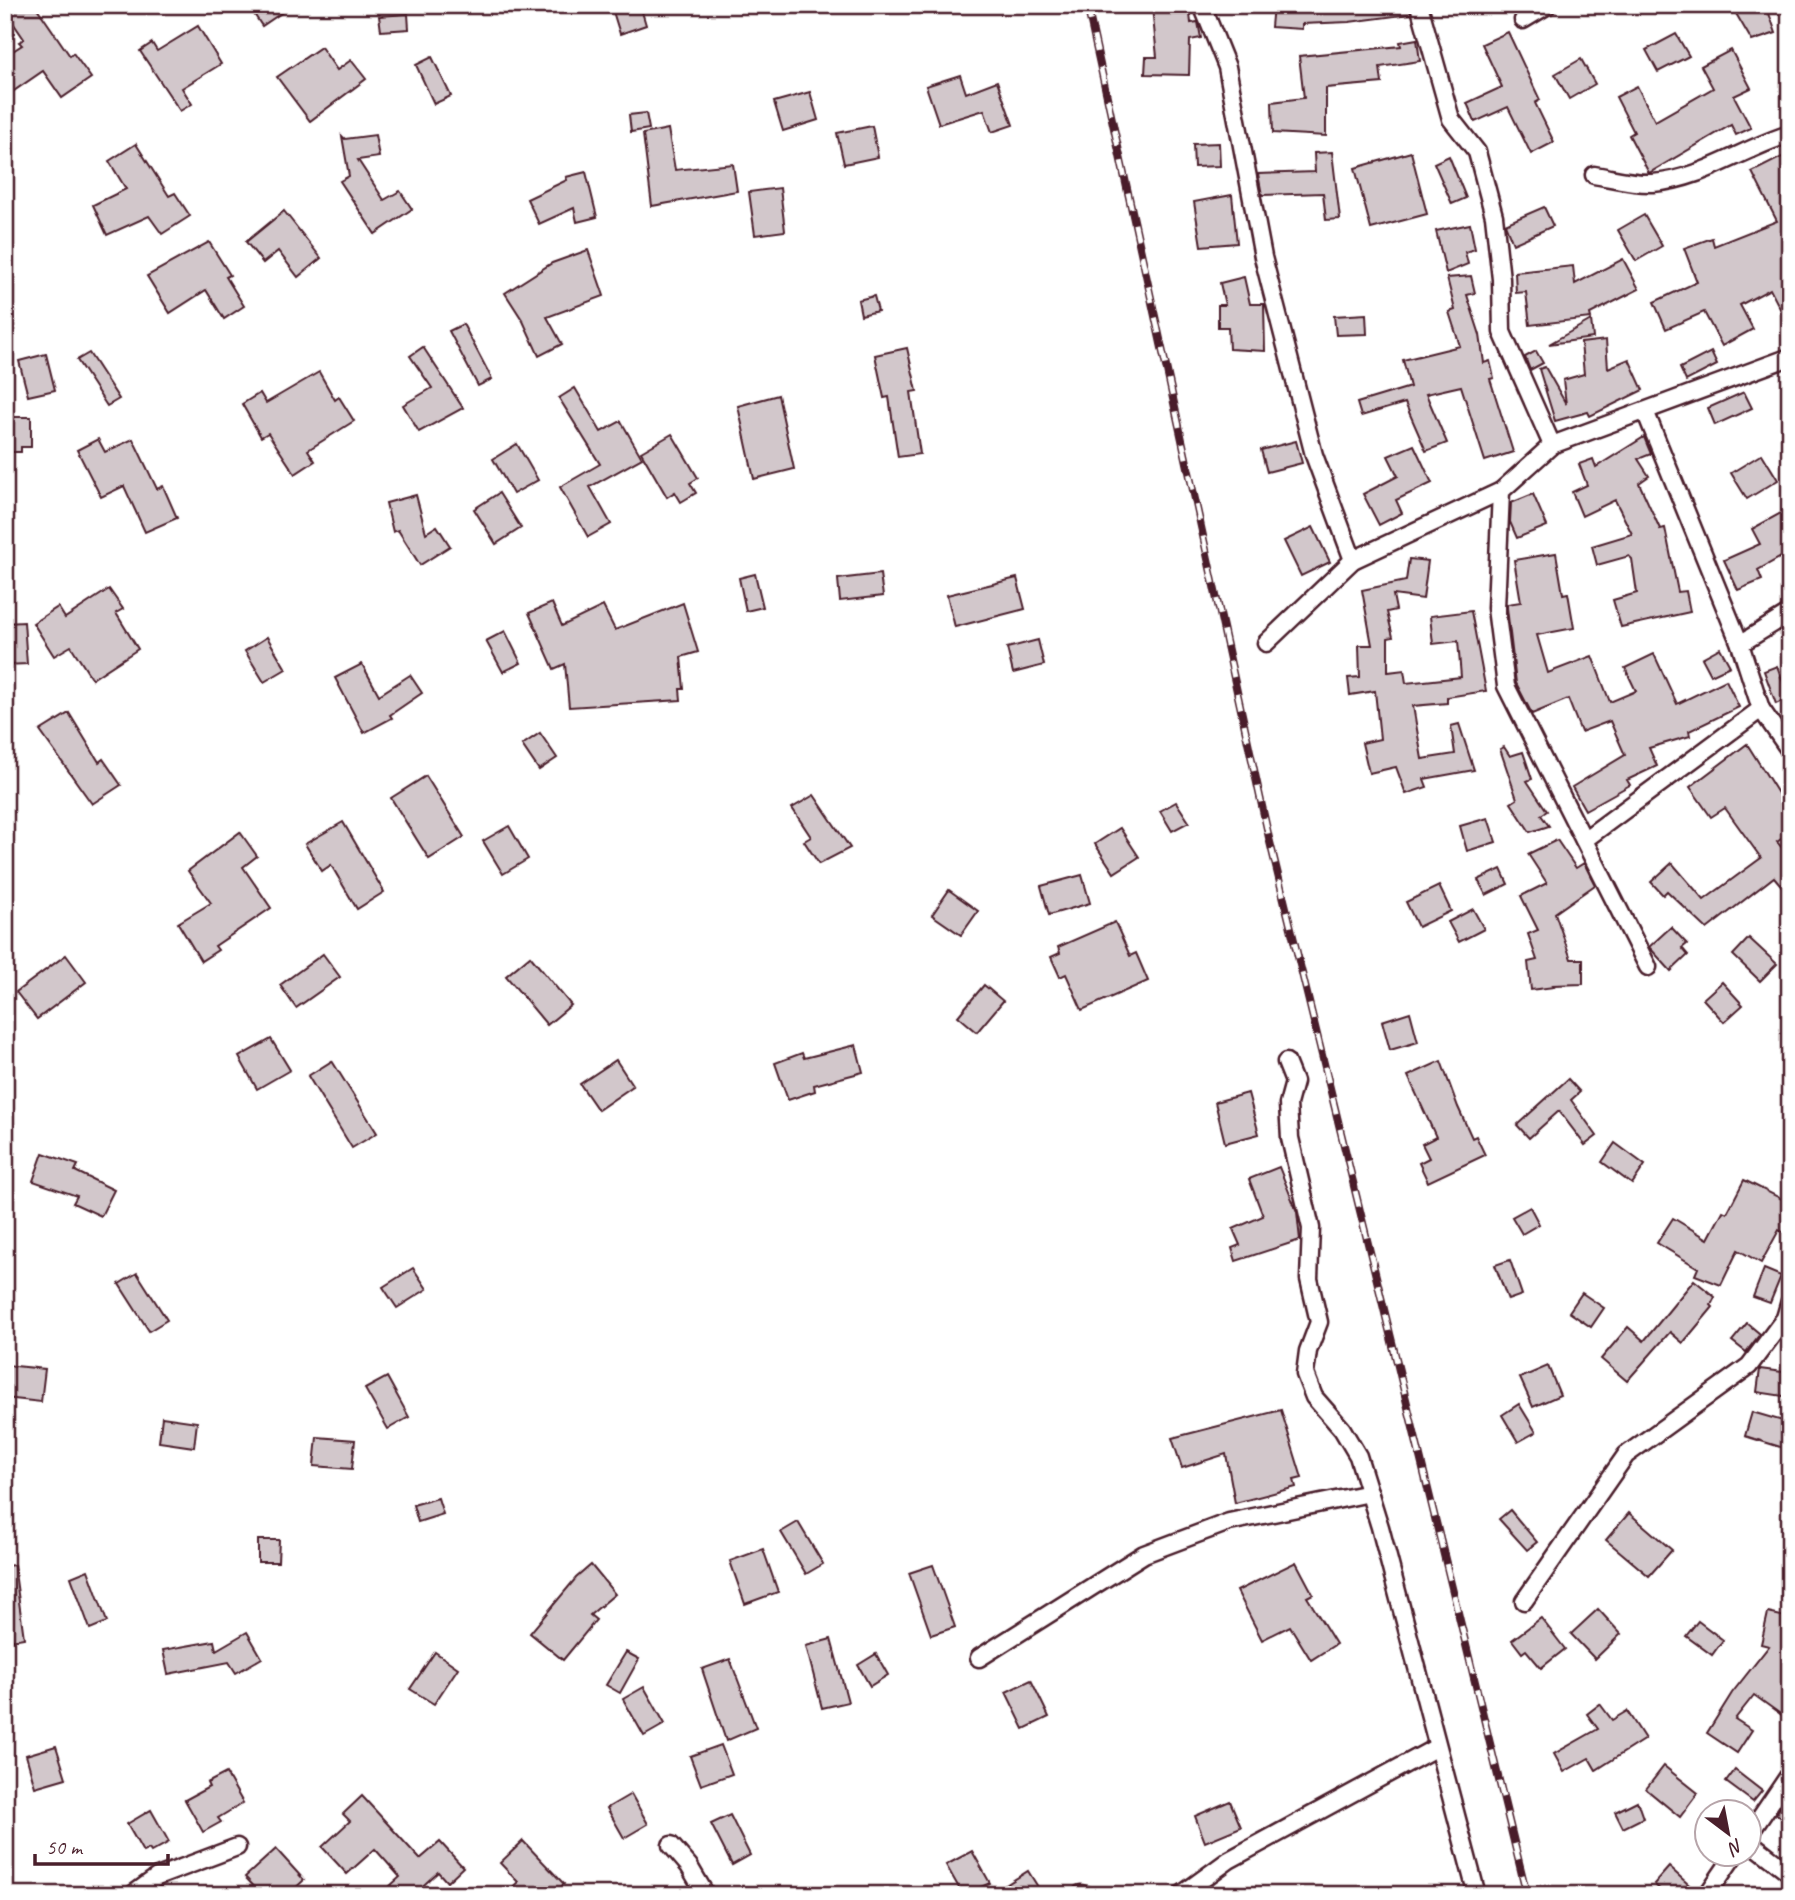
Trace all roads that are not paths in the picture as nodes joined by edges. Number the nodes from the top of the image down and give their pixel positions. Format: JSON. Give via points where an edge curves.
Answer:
{"nodes":[{"id":1,"x":1202,"y":5,"type":"edge"},
{"id":2,"x":1419,"y":5,"type":"edge"},
{"id":3,"x":1548,"y":5,"type":"edge"},
{"id":4,"x":1522,"y":20,"type":"dead end"},
{"id":5,"x":1790,"y":134,"type":"edge"},
{"id":6,"x":1594,"y":175,"type":"dead end"},
{"id":7,"x":1790,"y":357,"type":"edge"},
{"id":8,"x":1645,"y":411,"type":"junction"},
{"id":9,"x":1552,"y":445,"type":"junction"},
{"id":10,"x":1501,"y":491,"type":"junction"},
{"id":11,"x":1353,"y":560,"type":"junction"},
{"id":12,"x":1790,"y":613,"type":"edge"},
{"id":13,"x":1266,"y":643,"type":"dead end"},
{"id":14,"x":1740,"y":644,"type":"junction"},
{"id":15,"x":1761,"y":709,"type":"junction"},
{"id":16,"x":1790,"y":751,"type":"edge"},
{"id":17,"x":1584,"y":840,"type":"junction"},
{"id":18,"x":1648,"y":967,"type":"dead end"},
{"id":19,"x":1286,"y":1062,"type":"dead end"},
{"id":20,"x":1790,"y":1301,"type":"edge"},
{"id":21,"x":1787,"y":1318,"type":"edge"},
{"id":22,"x":1370,"y":1493,"type":"junction"},
{"id":23,"x":1524,"y":1601,"type":"dead end"},
{"id":24,"x":979,"y":1658,"type":"dead end"},
{"id":25,"x":1437,"y":1746,"type":"junction"},
{"id":26,"x":1790,"y":1774,"type":"edge"},
{"id":27,"x":1764,"y":1811,"type":"edge"},
{"id":28,"x":671,"y":1845,"type":"dead end"},
{"id":29,"x":237,"y":1847,"type":"dead end"},
{"id":30,"x":1764,"y":1853,"type":"edge"},
{"id":31,"x":1725,"y":1868,"type":"edge"},
{"id":32,"x":1790,"y":1873,"type":"edge"},
{"id":33,"x":131,"y":1895,"type":"edge"},
{"id":34,"x":706,"y":1895,"type":"edge"},
{"id":35,"x":1181,"y":1895,"type":"edge"},
{"id":36,"x":1477,"y":1895,"type":"edge"},
{"id":37,"x":1707,"y":1895,"type":"edge"}],
"edges":[{"from":1,"to":11,"type":"street","via":[[1227,67],[1262,257],[1314,455]]},
{"from":2,"to":9,"type":"street","via":[[1451,118],[1477,152],[1494,216],[1502,279],[1502,332]]},
{"from":3,"to":4,"type":"street"},
{"from":5,"to":6,"type":"street","via":[[1758,144],[1719,166],[1652,183]]},
{"from":7,"to":8,"type":"street"},
{"from":8,"to":9,"type":"street"},
{"from":8,"to":14,"type":"street"},
{"from":9,"to":10,"type":"street"},
{"from":10,"to":11,"type":"street"},
{"from":10,"to":17,"type":"street","via":[[1496,608],[1506,685]]},
{"from":11,"to":13,"type":"street"},
{"from":12,"to":14,"type":"street"},
{"from":14,"to":15,"type":"street"},
{"from":15,"to":16,"type":"street"},
{"from":15,"to":17,"type":"street"},
{"from":17,"to":18,"type":"street"},
{"from":19,"to":22,"type":"street","via":[[1294,1082],[1288,1104],[1290,1138],[1311,1228],[1309,1279],[1319,1322],[1305,1374],[1314,1396],[1358,1456]]},
{"from":20,"to":21,"type":"street"},
{"from":21,"to":23,"type":"street","via":[[1749,1366],[1626,1455]]},
{"from":22,"to":24,"type":"street","via":[[1229,1522],[1144,1554]]},
{"from":22,"to":25,"type":"street"},
{"from":25,"to":35,"type":"street","via":[[1229,1860]]},
{"from":25,"to":36,"type":"street"},
{"from":26,"to":27,"type":"street"},
{"from":28,"to":34,"type":"street","via":[[690,1866]]},
{"from":29,"to":33,"type":"street","via":[[157,1877]]},
{"from":30,"to":32,"type":"street"},
{"from":31,"to":37,"type":"street"}]}
